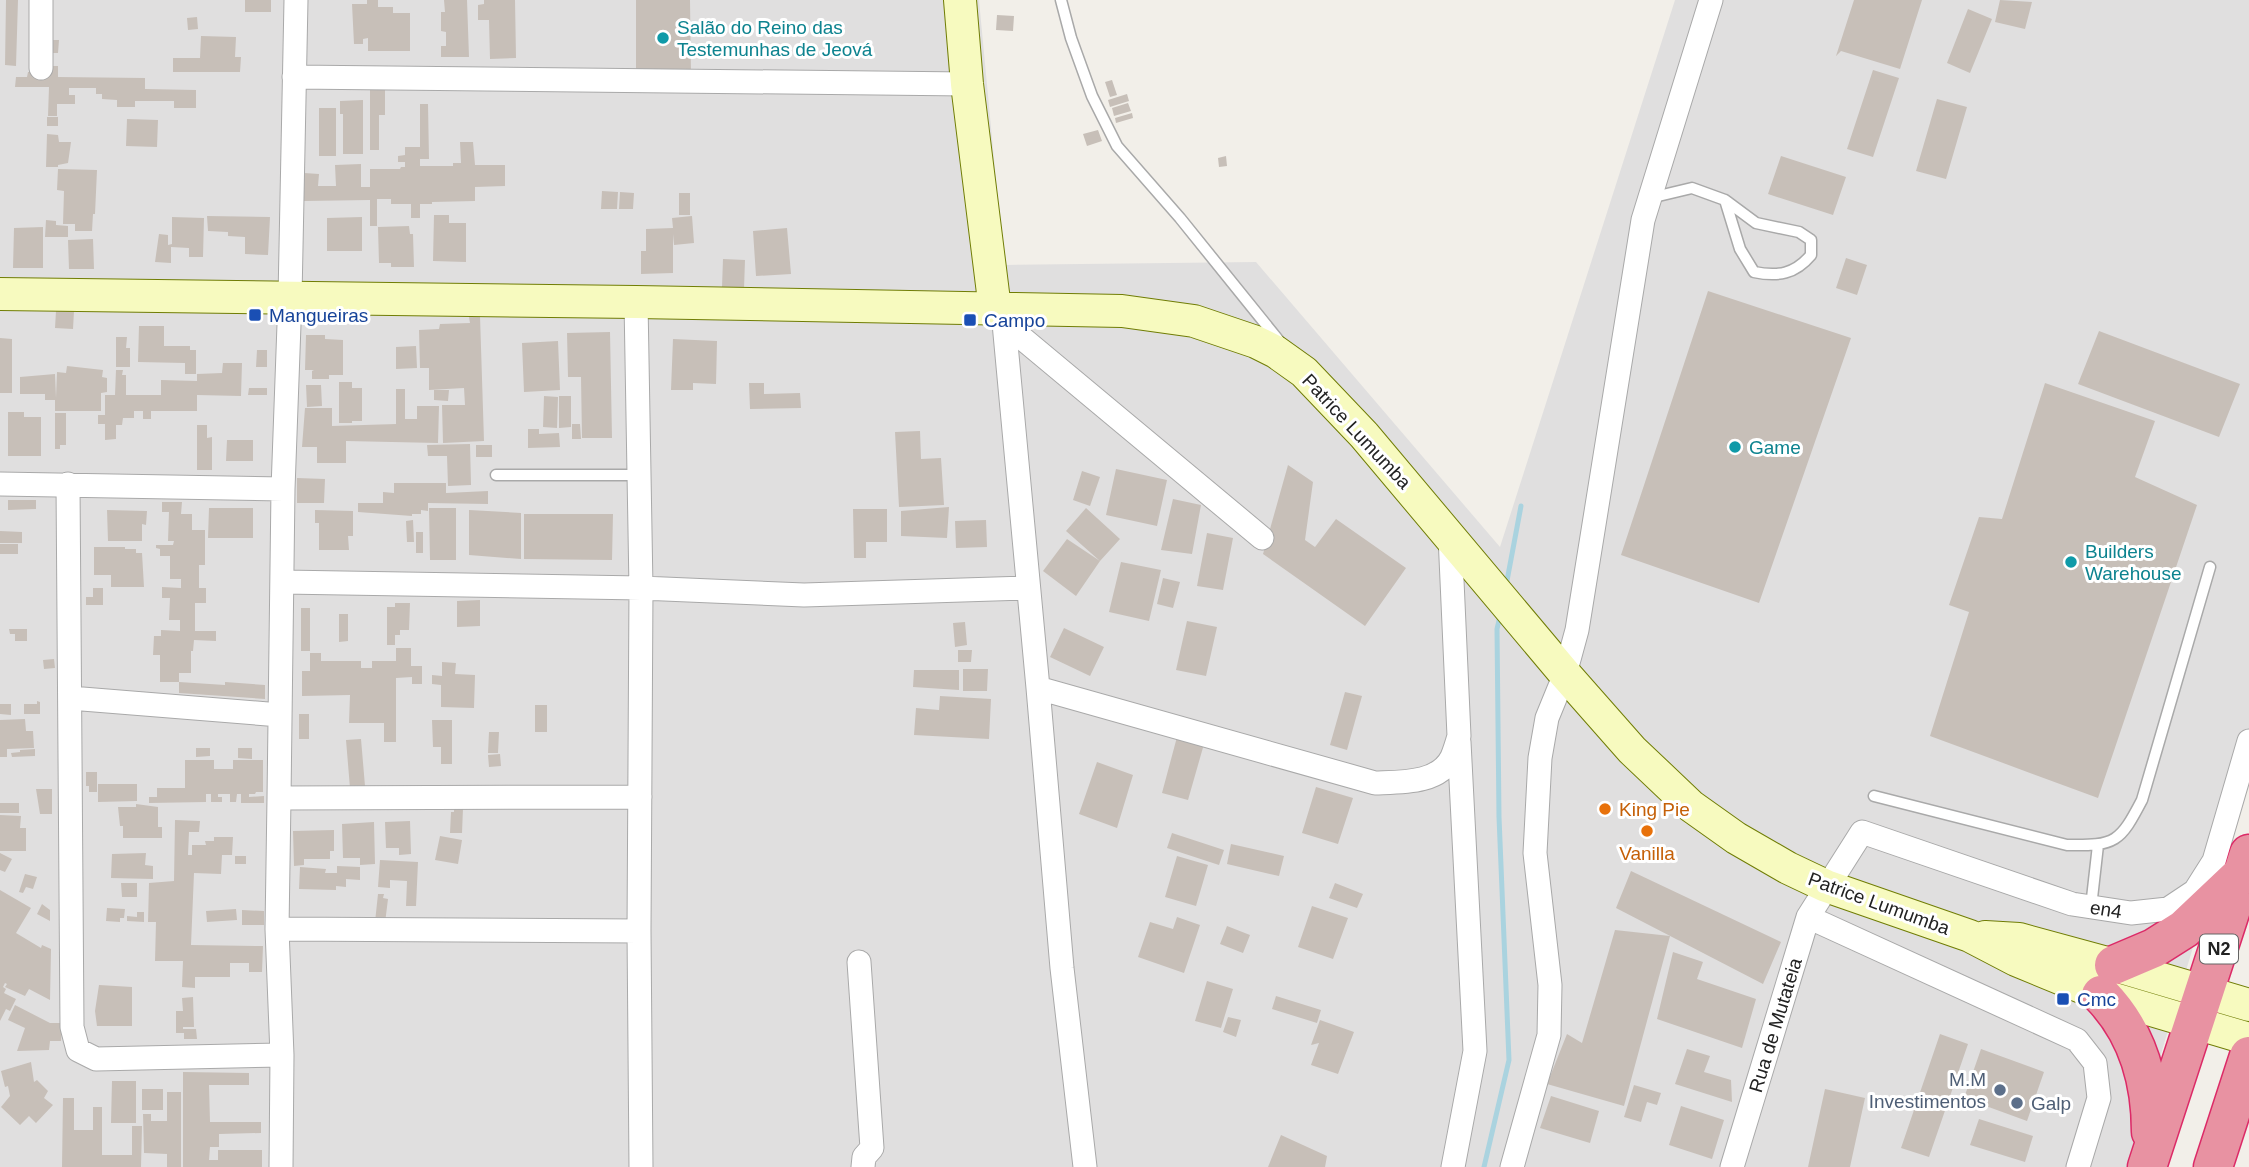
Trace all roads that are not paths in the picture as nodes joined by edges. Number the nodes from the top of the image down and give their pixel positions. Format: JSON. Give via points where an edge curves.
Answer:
{"nodes":[{"id":1,"x":41,"y":0,"type":"edge"},
{"id":2,"x":296,"y":0,"type":"edge"},
{"id":3,"x":960,"y":0,"type":"edge"},
{"id":4,"x":1061,"y":0,"type":"edge"},
{"id":5,"x":1711,"y":0,"type":"edge"},
{"id":6,"x":41,"y":68,"type":"dead end"},
{"id":7,"x":294,"y":77,"type":"junction"},
{"id":8,"x":967,"y":84,"type":"junction"},
{"id":9,"x":1650,"y":198,"type":"junction"},
{"id":10,"x":1725,"y":200,"type":"junction"},
{"id":11,"x":0,"y":294,"type":"edge"},
{"id":12,"x":290,"y":297,"type":"junction"},
{"id":13,"x":636,"y":302,"type":"junction"},
{"id":14,"x":999,"y":316,"type":"junction"},
{"id":15,"x":1306,"y":374,"type":"junction"},
{"id":16,"x":496,"y":475,"type":"dead end"},
{"id":17,"x":639,"y":475,"type":"junction"},
{"id":18,"x":0,"y":484,"type":"edge"},
{"id":19,"x":68,"y":484,"type":"junction"},
{"id":20,"x":283,"y":489,"type":"junction"},
{"id":21,"x":1450,"y":536,"type":"junction"},
{"id":22,"x":1262,"y":538,"type":"dead end"},
{"id":23,"x":2210,"y":567,"type":"dead end"},
{"id":24,"x":283,"y":582,"type":"junction"},
{"id":25,"x":641,"y":588,"type":"junction"},
{"id":26,"x":1028,"y":588,"type":"junction"},
{"id":27,"x":1564,"y":674,"type":"junction"},
{"id":28,"x":1038,"y":688,"type":"junction"},
{"id":29,"x":70,"y":698,"type":"junction"},
{"id":30,"x":281,"y":715,"type":"junction"},
{"id":31,"x":1459,"y":736,"type":"junction"},
{"id":32,"x":2249,"y":741,"type":"edge"},
{"id":33,"x":1874,"y":796,"type":"dead end"},
{"id":34,"x":640,"y":797,"type":"junction"},
{"id":35,"x":279,"y":799,"type":"junction"},
{"id":36,"x":1862,"y":832,"type":"joint"},
{"id":37,"x":2098,"y":845,"type":"junction"},
{"id":38,"x":2246,"y":864,"type":"edge"},
{"id":39,"x":1826,"y":886,"type":"junction"},
{"id":40,"x":2091,"y":907,"type":"junction"},
{"id":41,"x":1808,"y":918,"type":"junction"},
{"id":42,"x":277,"y":929,"type":"junction"},
{"id":43,"x":639,"y":931,"type":"junction"},
{"id":44,"x":859,"y":962,"type":"dead end"},
{"id":45,"x":2108,"y":980,"type":"junction"},
{"id":46,"x":2249,"y":1006,"type":"edge"},
{"id":47,"x":2200,"y":1008,"type":"junction"},
{"id":48,"x":2249,"y":1039,"type":"edge"},
{"id":49,"x":282,"y":1055,"type":"junction"},
{"id":50,"x":2249,"y":1056,"type":"edge"},
{"id":51,"x":2249,"y":1119,"type":"edge"},
{"id":52,"x":2216,"y":1157,"type":"edge"},
{"id":53,"x":2149,"y":1159,"type":"edge"},
{"id":54,"x":281,"y":1167,"type":"edge"},
{"id":55,"x":641,"y":1167,"type":"edge"},
{"id":56,"x":863,"y":1167,"type":"edge"},
{"id":57,"x":1085,"y":1167,"type":"edge"},
{"id":58,"x":1453,"y":1167,"type":"edge"},
{"id":59,"x":1512,"y":1167,"type":"edge"},
{"id":60,"x":1731,"y":1167,"type":"edge"},
{"id":61,"x":2078,"y":1167,"type":"edge"}],
"edges":[{"from":1,"to":6,"type":"street"},
{"from":2,"to":7,"type":"street"},
{"from":3,"to":8,"type":"street"},
{"from":4,"to":15,"type":"lane","via":[[1092,96],[1117,146]]},
{"from":5,"to":9,"type":"street"},
{"from":7,"to":8,"type":"street"},
{"from":7,"to":12,"type":"street"},
{"from":8,"to":14,"type":"street"},
{"from":9,"to":10,"type":"lane","via":[[1692,188]]},
{"from":9,"to":27,"type":"street","via":[[1577,630]]},
{"from":10,"to":10,"type":"lane","via":[[1740,249],[1754,272],[1774,276],[1801,266],[1811,255],[1811,240],[1799,232],[1756,223]]},
{"from":11,"to":12,"type":"street","name":"Patrice Lumumba"},
{"from":12,"to":13,"type":"street","name":"Patrice Lumumba"},
{"from":12,"to":20,"type":"street"},
{"from":13,"to":14,"type":"street","name":"Patrice Lumumba"},
{"from":13,"to":17,"type":"street"},
{"from":14,"to":15,"type":"street","name":"Patrice Lumumba","via":[[1122,311],[1194,321],[1256,342]]},
{"from":14,"to":22,"type":"street"},
{"from":14,"to":26,"type":"street"},
{"from":15,"to":21,"type":"street","name":"Patrice Lumumba"},
{"from":16,"to":17,"type":"lane"},
{"from":17,"to":25,"type":"street"},
{"from":18,"to":19,"type":"street"},
{"from":19,"to":20,"type":"street"},
{"from":19,"to":29,"type":"street"},
{"from":20,"to":24,"type":"street"},
{"from":21,"to":27,"type":"street","name":"Patrice Lumumba"},
{"from":21,"to":31,"type":"street"},
{"from":23,"to":37,"type":"lane","via":[[2142,800],[2124,833]]},
{"from":24,"to":25,"type":"street"},
{"from":24,"to":30,"type":"street"},
{"from":25,"to":26,"type":"street","via":[[804,595]]},
{"from":25,"to":34,"type":"street"},
{"from":26,"to":28,"type":"street"},
{"from":27,"to":39,"type":"street","name":"Patrice Lumumba","via":[[1632,750],[1691,806],[1736,838]]},
{"from":27,"to":59,"type":"street","via":[[1547,718],[1536,797],[1535,853],[1550,985],[1549,1035]]},
{"from":28,"to":31,"type":"street","via":[[1376,783],[1421,780],[1440,770],[1451,760]]},
{"from":28,"to":57,"type":"street"},
{"from":29,"to":30,"type":"street"},
{"from":29,"to":49,"type":"street","via":[[72,1027],[78,1050],[96,1059]]},
{"from":30,"to":35,"type":"street"},
{"from":31,"to":58,"type":"street","via":[[1475,1051]]},
{"from":32,"to":40,"type":"street","name":"en4","via":[[2214,861],[2195,891],[2168,909],[2131,913]]},
{"from":33,"to":37,"type":"lane","via":[[2067,845]]},
{"from":34,"to":35,"type":"street"},
{"from":34,"to":43,"type":"street"},
{"from":35,"to":42,"type":"street"},
{"from":36,"to":39,"type":"street","name":"Rua de Mutateia"},
{"from":36,"to":40,"type":"street","name":"en4"},
{"from":37,"to":40,"type":"lane"},
{"from":38,"to":45,"type":"highway","via":[[2184,929]]},
{"from":38,"to":47,"type":"highway","number":"N2"},
{"from":39,"to":41,"type":"street","name":"Rua de Mutateia"},
{"from":39,"to":45,"type":"street","name":"Patrice Lumumba","via":[[1970,936],[2016,960]]},
{"from":41,"to":60,"type":"street","name":"Rua de Mutateia"},
{"from":41,"to":61,"type":"street","via":[[2077,1040],[2095,1063],[2099,1098]]},
{"from":42,"to":43,"type":"street"},
{"from":42,"to":49,"type":"street"},
{"from":43,"to":55,"type":"street"},
{"from":44,"to":56,"type":"street","via":[[872,1148]]},
{"from":45,"to":47,"type":"street","name":"Patrice Lumumba"},
{"from":45,"to":53,"type":"highway","via":[[2144,1069],[2151,1105]]},
{"from":46,"to":47,"type":"street"},
{"from":47,"to":48,"type":"street"},
{"from":47,"to":53,"type":"highway","number":"N2"},
{"from":49,"to":54,"type":"street"},
{"from":50,"to":52,"type":"highway"},
{"from":51,"to":52,"type":"highway"}]}
